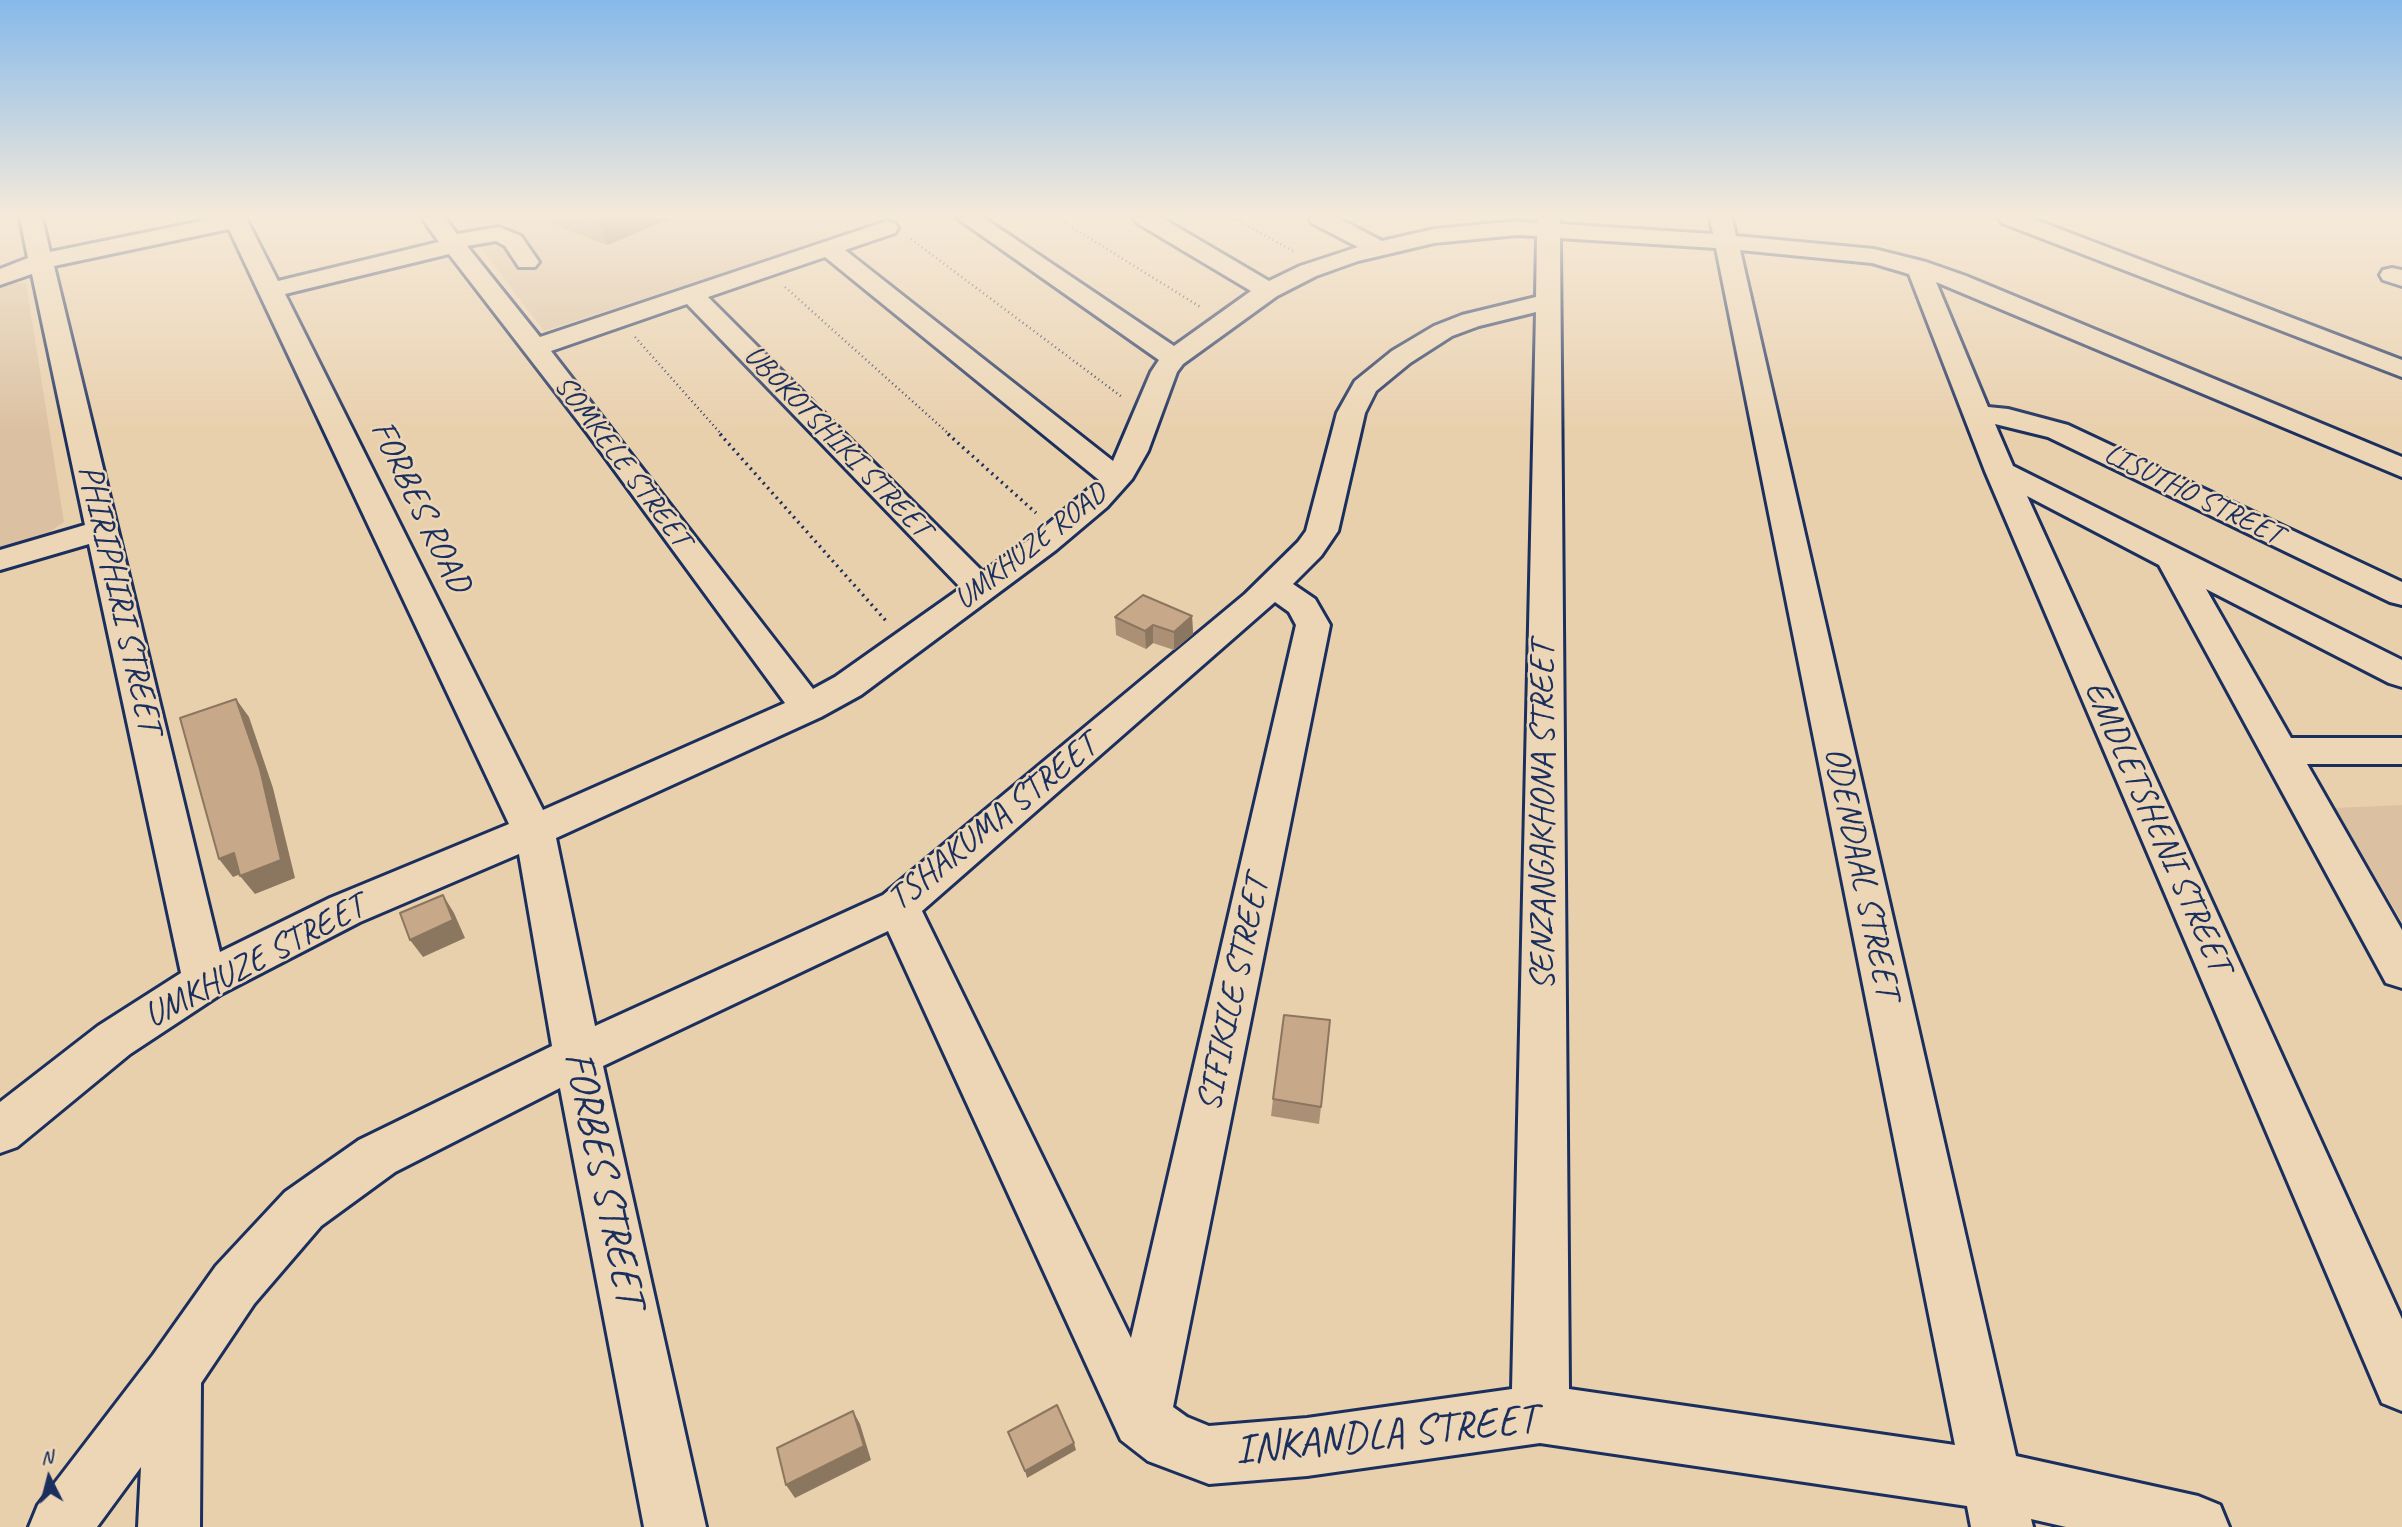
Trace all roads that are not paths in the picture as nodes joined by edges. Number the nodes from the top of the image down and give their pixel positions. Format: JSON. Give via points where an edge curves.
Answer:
{"nodes":[{"id":1,"x":48,"y":289,"type":"edge"},
{"id":2,"x":488,"y":289,"type":"edge"},
{"id":3,"x":712,"y":289,"type":"edge"},
{"id":4,"x":880,"y":289,"type":"edge"},
{"id":5,"x":1073,"y":289,"type":"edge"},
{"id":6,"x":1265,"y":289,"type":"edge"},
{"id":7,"x":1272,"y":289,"type":"edge"},
{"id":8,"x":1544,"y":289,"type":"edge"},
{"id":9,"x":1737,"y":289,"type":"edge"},
{"id":10,"x":1927,"y":289,"type":"edge"},
{"id":11,"x":1975,"y":289,"type":"edge"},
{"id":12,"x":2195,"y":289,"type":"edge"},
{"id":13,"x":270,"y":290,"type":"edge"},
{"id":14,"x":1268,"y":291,"type":"junction"},
{"id":15,"x":693,"y":296,"type":"junction"},
{"id":16,"x":1547,"y":302,"type":"junction"},
{"id":17,"x":534,"y":348,"type":"junction"},
{"id":18,"x":1174,"y":358,"type":"junction"},
{"id":19,"x":2402,"y":369,"type":"edge"},
{"id":20,"x":1978,"y":414,"type":"junction"},
{"id":21,"x":2394,"y":456,"type":"edge"},
{"id":22,"x":2000,"y":471,"type":"junction"},
{"id":23,"x":1117,"y":479,"type":"junction"},
{"id":24,"x":103,"y":530,"type":"junction"},
{"id":25,"x":2170,"y":555,"type":"junction"},
{"id":26,"x":0,"y":560,"type":"edge"},
{"id":27,"x":1273,"y":586,"type":"junction"},
{"id":28,"x":980,"y":588,"type":"junction"},
{"id":29,"x":2402,"y":595,"type":"edge"},
{"id":30,"x":2402,"y":674,"type":"edge"},
{"id":31,"x":808,"y":708,"type":"junction"},
{"id":32,"x":2280,"y":751,"type":"junction"},
{"id":33,"x":2402,"y":751,"type":"edge"},
{"id":34,"x":532,"y":831,"type":"junction"},
{"id":35,"x":898,"y":907,"type":"junction"},
{"id":36,"x":2402,"y":970,"type":"edge"},
{"id":37,"x":205,"y":981,"type":"junction"},
{"id":38,"x":577,"y":1056,"type":"junction"},
{"id":39,"x":1,"y":1130,"type":"edge"},
{"id":40,"x":173,"y":1375,"type":"junction"},
{"id":41,"x":2402,"y":1383,"type":"edge"},
{"id":42,"x":1540,"y":1414,"type":"junction"},
{"id":43,"x":1141,"y":1420,"type":"junction"},
{"id":44,"x":1997,"y":1504,"type":"edge"},
{"id":45,"x":60,"y":1527,"type":"edge"},
{"id":46,"x":169,"y":1527,"type":"edge"},
{"id":47,"x":676,"y":1527,"type":"edge"},
{"id":48,"x":2198,"y":1527,"type":"edge"}],
"edges":[{"from":1,"to":24,"type":"street","name":"PHIRIPHIRI STREET"},
{"from":2,"to":17,"type":"street","name":"SOMKELE STREET"},
{"from":3,"to":15,"type":"street"},
{"from":4,"to":23,"type":"street"},
{"from":5,"to":18,"type":"street"},
{"from":6,"to":14,"type":"street"},
{"from":7,"to":14,"type":"street","name":"UMKHUZE ROAD"},
{"from":8,"to":16,"type":"street","name":"SENZANGAKHONA STREET"},
{"from":9,"to":44,"type":"street","name":"ODENDAAL STREET"},
{"from":10,"to":20,"type":"street","name":"EMDLETSHENI STREET"},
{"from":11,"to":21,"type":"street","name":"UMKHUZE ROAD"},
{"from":12,"to":19,"type":"street"},
{"from":13,"to":34,"type":"street","name":"FORBES ROAD"},
{"from":14,"to":18,"type":"street","name":"UMKHUZE ROAD"},
{"from":15,"to":17,"type":"street"},
{"from":15,"to":28,"type":"street","name":"UBOKOTSHIKI STREET"},
{"from":16,"to":27,"type":"street","name":"TSHAKUMA STREET","via":[[1443,331],[1365,387],[1351,412],[1322,531]]},
{"from":16,"to":42,"type":"street","name":"SENZANGAKHONA STREET"},
{"from":17,"to":31,"type":"street","name":"SOMKELE STREET"},
{"from":18,"to":23,"type":"street","name":"UMKHUZE ROAD"},
{"from":20,"to":22,"type":"street","name":"EMDLETSHENI STREET"},
{"from":20,"to":29,"type":"street","name":"LISUTHO STREET","via":[[2058,431]]},
{"from":22,"to":25,"type":"street"},
{"from":22,"to":41,"type":"street","name":"EMDLETSHENI STREET"},
{"from":23,"to":28,"type":"street","name":"UMKHUZE ROAD","via":[[1057,532]]},
{"from":24,"to":26,"type":"street"},
{"from":24,"to":37,"type":"street","name":"PHIRIPHIRI STREET"},
{"from":25,"to":30,"type":"street"},
{"from":25,"to":32,"type":"street"},
{"from":27,"to":35,"type":"street","name":"TSHAKUMA STREET"},
{"from":27,"to":43,"type":"street","name":"SIFIKILE STREET","via":[[1303,606],[1314,625]]},
{"from":28,"to":31,"type":"street","name":"UMKHUZE ROAD","via":[[848,686]]},
{"from":31,"to":34,"type":"street","name":"UMKHUZE ROAD"},
{"from":32,"to":33,"type":"street"},
{"from":32,"to":36,"type":"street"},
{"from":34,"to":37,"type":"street","name":"UMKHUZE STREET","via":[[345,910]]},
{"from":34,"to":38,"type":"street","name":"FORBES STREET"},
{"from":35,"to":38,"type":"street","name":"TSHAKUMA STREET"},
{"from":35,"to":43,"type":"street","name":"INKANDLA STREET"},
{"from":37,"to":39,"type":"street","name":"UMKHUZE STREET","via":[[114,1040]]},
{"from":38,"to":40,"type":"street","name":"TSHAKUMA STREET","via":[[377,1156],[303,1209],[235,1285]]},
{"from":38,"to":47,"type":"street","name":"FORBES STREET"},
{"from":40,"to":45,"type":"street","name":"TSHAKUMA STREET"},
{"from":40,"to":46,"type":"street"},
{"from":42,"to":43,"type":"street","name":"INKANDLA STREET","via":[[1307,1447],[1209,1455],[1169,1440]]},
{"from":42,"to":44,"type":"street","name":"INKANDLA STREET"},
{"from":44,"to":48,"type":"street","name":"INKANDLA STREET"}]}
